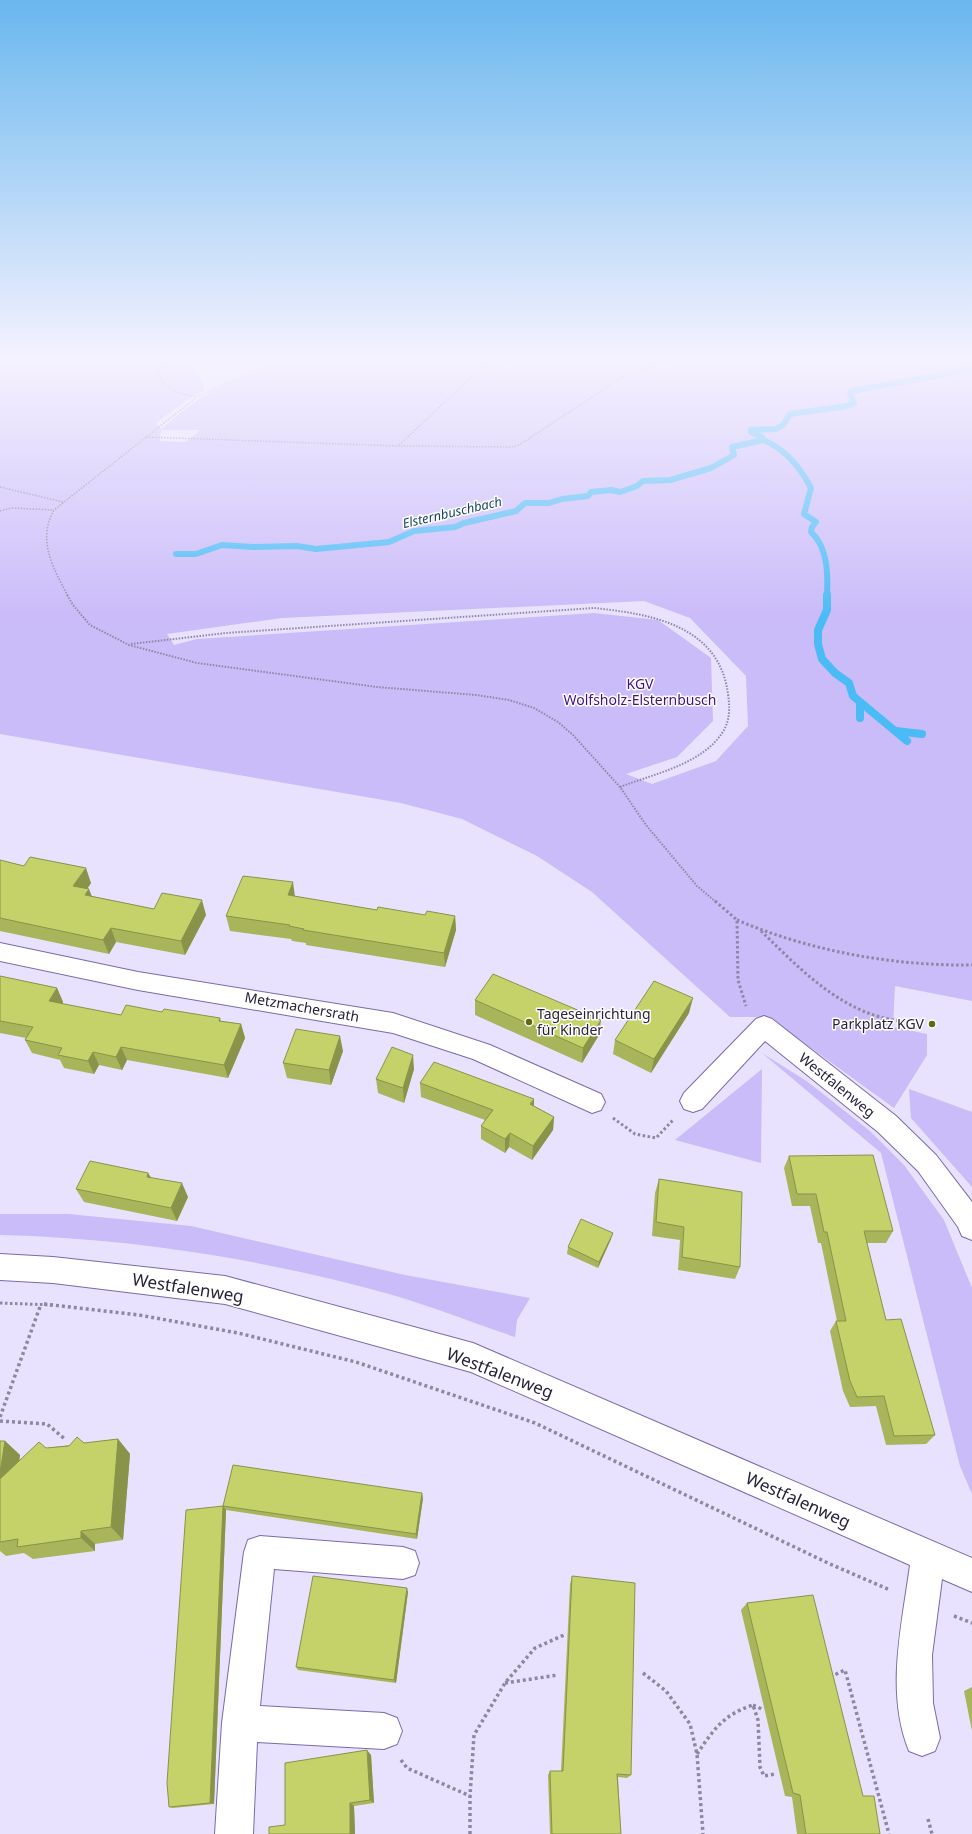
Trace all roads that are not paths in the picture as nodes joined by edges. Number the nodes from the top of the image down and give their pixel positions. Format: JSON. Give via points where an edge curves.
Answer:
{"nodes":[{"id":1,"x":0,"y":952,"type":"edge"},
{"id":2,"x":692,"y":1101,"type":"road end"},
{"id":3,"x":592,"y":1102,"type":"road end"},
{"id":4,"x":972,"y":1227,"type":"edge"},
{"id":5,"x":0,"y":1267,"type":"edge"},
{"id":6,"x":928,"y":1557,"type":"junction"},
{"id":7,"x":403,"y":1563,"type":"dead end"},
{"id":8,"x":972,"y":1575,"type":"edge"},
{"id":9,"x":240,"y":1723,"type":"junction"},
{"id":10,"x":384,"y":1731,"type":"road end"},
{"id":11,"x":922,"y":1738,"type":"dead end"},
{"id":12,"x":234,"y":1834,"type":"edge"}],
"edges":[{"from":1,"to":3,"type":"street","name":"Metzmachersrath","via":[[138,981],[393,1023],[481,1052]]},
{"from":2,"to":4,"type":"street","name":"Westfalenweg","via":[[764,1026],[887,1124],[927,1163]]},
{"from":5,"to":6,"type":"street","name":"Westfalenweg","via":[[53,1270],[224,1290],[473,1358]]},
{"from":6,"to":8,"type":"street","name":"Westfalenweg"},
{"from":6,"to":11,"type":"street","via":[[915,1655],[915,1703]]},
{"from":7,"to":9,"type":"street","via":[[260,1552]]},
{"from":9,"to":10,"type":"street"},
{"from":9,"to":12,"type":"street"}]}
